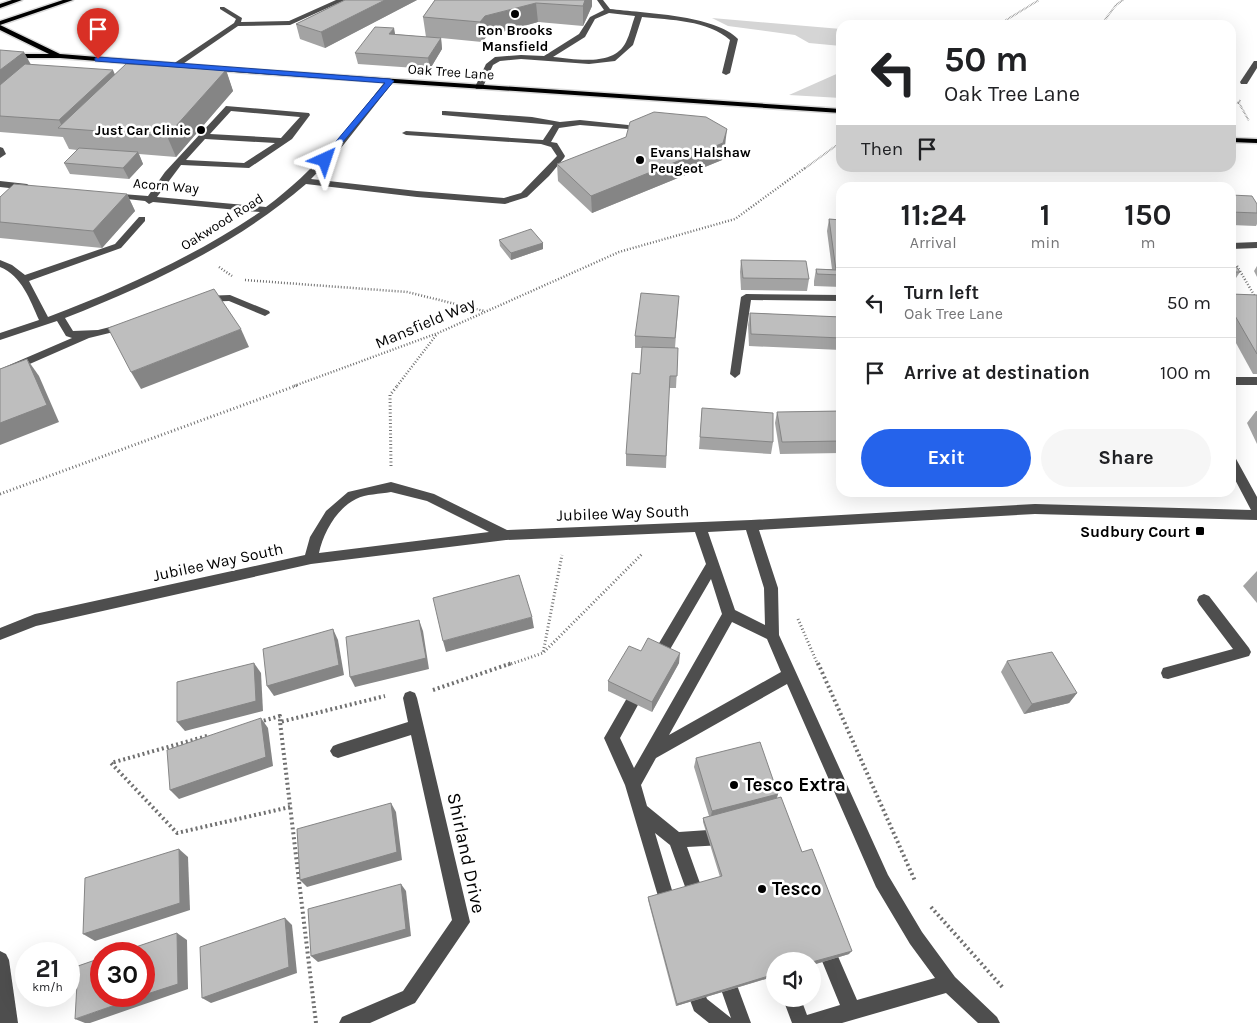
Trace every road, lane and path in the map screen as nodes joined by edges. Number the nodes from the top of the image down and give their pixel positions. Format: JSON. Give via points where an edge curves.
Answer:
{"nodes":[{"id":1,"x":19,"y":0,"type":"edge"},
{"id":2,"x":46,"y":0,"type":"edge"},
{"id":3,"x":70,"y":0,"type":"edge"},
{"id":4,"x":342,"y":0,"type":"edge"},
{"id":5,"x":600,"y":0,"type":"edge"},
{"id":6,"x":1039,"y":0,"type":"edge"},
{"id":7,"x":1123,"y":0,"type":"edge"},
{"id":8,"x":0,"y":6,"type":"edge"},
{"id":9,"x":222,"y":8,"type":"dead end"},
{"id":10,"x":608,"y":11,"type":"junction"},
{"id":11,"x":0,"y":15,"type":"edge"},
{"id":12,"x":639,"y":15,"type":"junction"},
{"id":13,"x":1006,"y":20,"type":"edge"},
{"id":14,"x":1105,"y":20,"type":"edge"},
{"id":15,"x":0,"y":23,"type":"edge"},
{"id":16,"x":236,"y":24,"type":"junction"},
{"id":17,"x":0,"y":27,"type":"edge"},
{"id":18,"x":60,"y":56,"type":"junction"},
{"id":19,"x":0,"y":57,"type":"edge"},
{"id":20,"x":546,"y":58,"type":"junction"},
{"id":21,"x":174,"y":66,"type":"junction"},
{"id":22,"x":1256,"y":66,"type":"edge"},
{"id":23,"x":726,"y":73,"type":"dead end"},
{"id":24,"x":390,"y":81,"type":"junction"},
{"id":25,"x":1244,"y":82,"type":"dead end"},
{"id":26,"x":479,"y":87,"type":"junction"},
{"id":27,"x":836,"y":111,"type":"edge"},
{"id":28,"x":445,"y":113,"type":"dead end"},
{"id":29,"x":558,"y":124,"type":"junction"},
{"id":30,"x":628,"y":128,"type":"edge"},
{"id":31,"x":406,"y":133,"type":"dead end"},
{"id":32,"x":203,"y":136,"type":"junction"},
{"id":33,"x":1236,"y":140,"type":"edge"},
{"id":34,"x":284,"y":141,"type":"junction"},
{"id":35,"x":1257,"y":141,"type":"edge"},
{"id":36,"x":546,"y":143,"type":"junction"},
{"id":37,"x":836,"y":146,"type":"edge"},
{"id":38,"x":0,"y":150,"type":"edge"},
{"id":39,"x":0,"y":155,"type":"edge"},
{"id":40,"x":179,"y":162,"type":"junction"},
{"id":41,"x":304,"y":181,"type":"junction"},
{"id":42,"x":0,"y":184,"type":"edge"},
{"id":43,"x":38,"y":188,"type":"edge"},
{"id":44,"x":104,"y":194,"type":"edge"},
{"id":45,"x":150,"y":200,"type":"junction"},
{"id":46,"x":269,"y":210,"type":"junction"},
{"id":47,"x":142,"y":219,"type":"dead end"},
{"id":48,"x":1257,"y":245,"type":"edge"},
{"id":49,"x":1236,"y":246,"type":"edge"},
{"id":50,"x":192,"y":259,"type":"junction"},
{"id":51,"x":0,"y":263,"type":"edge"},
{"id":52,"x":1236,"y":264,"type":"edge"},
{"id":53,"x":24,"y":279,"type":"junction"},
{"id":54,"x":836,"y":298,"type":"edge"},
{"id":55,"x":1257,"y":300,"type":"edge"},
{"id":56,"x":192,"y":302,"type":"edge"},
{"id":57,"x":484,"y":311,"type":"junction"},
{"id":58,"x":265,"y":312,"type":"dead end"},
{"id":59,"x":60,"y":316,"type":"junction"},
{"id":60,"x":45,"y":322,"type":"junction"},
{"id":61,"x":137,"y":322,"type":"edge"},
{"id":62,"x":438,"y":333,"type":"junction"},
{"id":63,"x":85,"y":336,"type":"junction"},
{"id":64,"x":0,"y":337,"type":"edge"},
{"id":65,"x":0,"y":373,"type":"edge"},
{"id":66,"x":735,"y":374,"type":"dead end"},
{"id":67,"x":1236,"y":381,"type":"edge"},
{"id":68,"x":1257,"y":381,"type":"edge"},
{"id":69,"x":1236,"y":469,"type":"edge"},
{"id":70,"x":391,"y":487,"type":"junction"},
{"id":71,"x":0,"y":494,"type":"edge"},
{"id":72,"x":1257,"y":509,"type":"edge"},
{"id":73,"x":1257,"y":515,"type":"edge"},
{"id":74,"x":751,"y":525,"type":"junction"},
{"id":75,"x":700,"y":527,"type":"junction"},
{"id":76,"x":667,"y":528,"type":"junction"},
{"id":77,"x":566,"y":532,"type":"junction"},
{"id":78,"x":506,"y":535,"type":"junction"},
{"id":79,"x":311,"y":559,"type":"junction"},
{"id":80,"x":713,"y":564,"type":"junction"},
{"id":81,"x":1204,"y":600,"type":"dead end"},
{"id":82,"x":794,"y":611,"type":"dead end"},
{"id":83,"x":729,"y":614,"type":"junction"},
{"id":84,"x":0,"y":634,"type":"edge"},
{"id":85,"x":772,"y":635,"type":"junction"},
{"id":86,"x":543,"y":653,"type":"junction"},
{"id":87,"x":660,"y":654,"type":"edge"},
{"id":88,"x":1168,"y":673,"type":"dead end"},
{"id":89,"x":791,"y":674,"type":"junction"},
{"id":90,"x":410,"y":698,"type":"junction"},
{"id":91,"x":632,"y":702,"type":"edge"},
{"id":92,"x":280,"y":722,"type":"junction"},
{"id":93,"x":252,"y":724,"type":"edge"},
{"id":94,"x":416,"y":726,"type":"junction"},
{"id":95,"x":214,"y":734,"type":"edge"},
{"id":96,"x":338,"y":751,"type":"dead end"},
{"id":97,"x":651,"y":753,"type":"junction"},
{"id":98,"x":633,"y":784,"type":"junction"},
{"id":99,"x":290,"y":807,"type":"junction"},
{"id":100,"x":640,"y":811,"type":"junction"},
{"id":101,"x":734,"y":838,"type":"edge"},
{"id":102,"x":676,"y":840,"type":"junction"},
{"id":103,"x":919,"y":890,"type":"dead end"},
{"id":104,"x":929,"y":906,"type":"dead end"},
{"id":105,"x":702,"y":913,"type":"edge"},
{"id":106,"x":674,"y":922,"type":"edge"},
{"id":107,"x":819,"y":931,"type":"edge"},
{"id":108,"x":719,"y":959,"type":"edge"},
{"id":109,"x":0,"y":960,"type":"edge"},
{"id":110,"x":688,"y":968,"type":"edge"},
{"id":111,"x":949,"y":984,"type":"junction"},
{"id":112,"x":1004,"y":988,"type":"dead end"},
{"id":113,"x":795,"y":1007,"type":"edge"},
{"id":114,"x":852,"y":1011,"type":"junction"},
{"id":115,"x":9,"y":1023,"type":"edge"},
{"id":116,"x":316,"y":1023,"type":"edge"},
{"id":117,"x":348,"y":1023,"type":"edge"},
{"id":118,"x":724,"y":1023,"type":"edge"},
{"id":119,"x":742,"y":1023,"type":"edge"},
{"id":120,"x":801,"y":1023,"type":"edge"},
{"id":121,"x":810,"y":1023,"type":"edge"},
{"id":122,"x":991,"y":1023,"type":"edge"}],
"edges":[{"from":1,"to":8,"type":"main road"},
{"from":2,"to":11,"type":"main road"},
{"from":3,"to":15,"type":"main road"},
{"from":4,"to":16,"type":"street","via":[[290,23]]},
{"from":5,"to":10,"type":"street"},
{"from":6,"to":13,"type":"path"},
{"from":7,"to":14,"type":"path"},
{"from":9,"to":16,"type":"street","via":[[240,19]]},
{"from":10,"to":12,"type":"street"},
{"from":10,"to":20,"type":"street","via":[[592,18],[582,35]]},
{"from":12,"to":20,"type":"street","via":[[629,45],[612,59],[589,62]]},
{"from":12,"to":23,"type":"street","via":[[663,16],[731,34],[734,39]]},
{"from":16,"to":21,"type":"street"},
{"from":17,"to":18,"type":"main road","name":"Oak Tree Lane"},
{"from":18,"to":19,"type":"main road","name":"Oak Tree Lane"},
{"from":18,"to":21,"type":"main road","name":"Oak Tree Lane"},
{"from":20,"to":26,"type":"street","via":[[498,59],[490,64]]},
{"from":21,"to":24,"type":"main road","name":"Oak Tree Lane"},
{"from":22,"to":25,"type":"street"},
{"from":24,"to":26,"type":"main road","name":"Oak Tree Lane"},
{"from":24,"to":41,"type":"street","name":"Oakwood Road"},
{"from":26,"to":27,"type":"main road","name":"Oak Tree Lane"},
{"from":28,"to":29,"type":"street"},
{"from":29,"to":30,"type":"street"},
{"from":29,"to":36,"type":"street"},
{"from":31,"to":36,"type":"street"},
{"from":32,"to":34,"type":"street"},
{"from":32,"to":34,"type":"street","via":[[229,108],[306,115]]},
{"from":32,"to":40,"type":"street"},
{"from":33,"to":35,"type":"main road"},
{"from":34,"to":40,"type":"street","via":[[246,166]]},
{"from":36,"to":41,"type":"street","via":[[554,146],[561,156],[524,195],[505,201]]},
{"from":37,"to":57,"type":"path","name":"Mansfield Way","via":[[735,219],[619,252]]},
{"from":38,"to":39,"type":"street"},
{"from":40,"to":45,"type":"street"},
{"from":41,"to":46,"type":"street","name":"Oakwood Road"},
{"from":42,"to":43,"type":"street"},
{"from":44,"to":45,"type":"street","name":"Acorn Way"},
{"from":45,"to":46,"type":"street","name":"Acorn Way"},
{"from":46,"to":50,"type":"street","name":"Oakwood Road"},
{"from":47,"to":53,"type":"street","via":[[118,246]]},
{"from":48,"to":49,"type":"street"},
{"from":50,"to":57,"type":"path","via":[[222,268],[237,279],[407,292]]},
{"from":50,"to":59,"type":"street","name":"Oakwood Road"},
{"from":51,"to":53,"type":"street","via":[[11,266]]},
{"from":52,"to":55,"type":"path"},
{"from":53,"to":60,"type":"street"},
{"from":54,"to":66,"type":"street","via":[[746,297]]},
{"from":56,"to":58,"type":"street","via":[[209,297],[230,298]]},
{"from":57,"to":62,"type":"path","name":"Mansfield Way"},
{"from":59,"to":60,"type":"street","name":"Oakwood Road"},
{"from":59,"to":63,"type":"street","via":[[70,334]]},
{"from":60,"to":64,"type":"street","name":"Oakwood Road"},
{"from":61,"to":63,"type":"street","via":[[110,332]]},
{"from":62,"to":70,"type":"path","via":[[390,395]]},
{"from":62,"to":71,"type":"path","name":"Mansfield Way"},
{"from":63,"to":65,"type":"street"},
{"from":67,"to":68,"type":"street"},
{"from":69,"to":72,"type":"street"},
{"from":70,"to":78,"type":"street","via":[[430,497]]},
{"from":70,"to":79,"type":"street","via":[[352,494],[330,514],[316,537]]},
{"from":73,"to":74,"type":"street","name":"Jubilee Way South","via":[[1035,509]]},
{"from":74,"to":75,"type":"street","name":"Jubilee Way South"},
{"from":74,"to":85,"type":"street","via":[[771,588]]},
{"from":75,"to":76,"type":"street","name":"Jubilee Way South"},
{"from":75,"to":80,"type":"street"},
{"from":76,"to":77,"type":"street","name":"Jubilee Way South"},
{"from":76,"to":86,"type":"path"},
{"from":77,"to":78,"type":"street","name":"Jubilee Way South"},
{"from":77,"to":86,"type":"path"},
{"from":78,"to":79,"type":"street","name":"Jubilee Way South"},
{"from":79,"to":84,"type":"street","name":"Jubilee Way South","via":[[35,620]]},
{"from":80,"to":83,"type":"street"},
{"from":80,"to":87,"type":"street"},
{"from":81,"to":88,"type":"street","via":[[1244,652]]},
{"from":82,"to":103,"type":"path"},
{"from":83,"to":85,"type":"street"},
{"from":83,"to":97,"type":"street"},
{"from":85,"to":89,"type":"street"},
{"from":86,"to":90,"type":"path"},
{"from":89,"to":97,"type":"street"},
{"from":89,"to":111,"type":"street","via":[[882,881],[916,938]]},
{"from":90,"to":92,"type":"path","via":[[381,696]]},
{"from":90,"to":94,"type":"street","name":"Shirland Drive"},
{"from":91,"to":98,"type":"street","via":[[612,738]]},
{"from":92,"to":93,"type":"path","via":[[280,716]]},
{"from":92,"to":99,"type":"path"},
{"from":94,"to":96,"type":"street"},
{"from":94,"to":117,"type":"street","name":"Shirland Drive","via":[[461,922],[409,997]]},
{"from":95,"to":99,"type":"path","via":[[111,763],[177,833]]},
{"from":97,"to":98,"type":"street"},
{"from":98,"to":100,"type":"street"},
{"from":99,"to":116,"type":"path"},
{"from":100,"to":102,"type":"street"},
{"from":100,"to":106,"type":"street"},
{"from":101,"to":102,"type":"street"},
{"from":102,"to":105,"type":"street"},
{"from":104,"to":112,"type":"path"},
{"from":107,"to":114,"type":"street"},
{"from":108,"to":119,"type":"street"},
{"from":109,"to":115,"type":"street"},
{"from":110,"to":118,"type":"street","via":[[700,1005]]},
{"from":111,"to":114,"type":"street"},
{"from":111,"to":122,"type":"street"},
{"from":113,"to":120,"type":"street"},
{"from":114,"to":121,"type":"street"}]}
